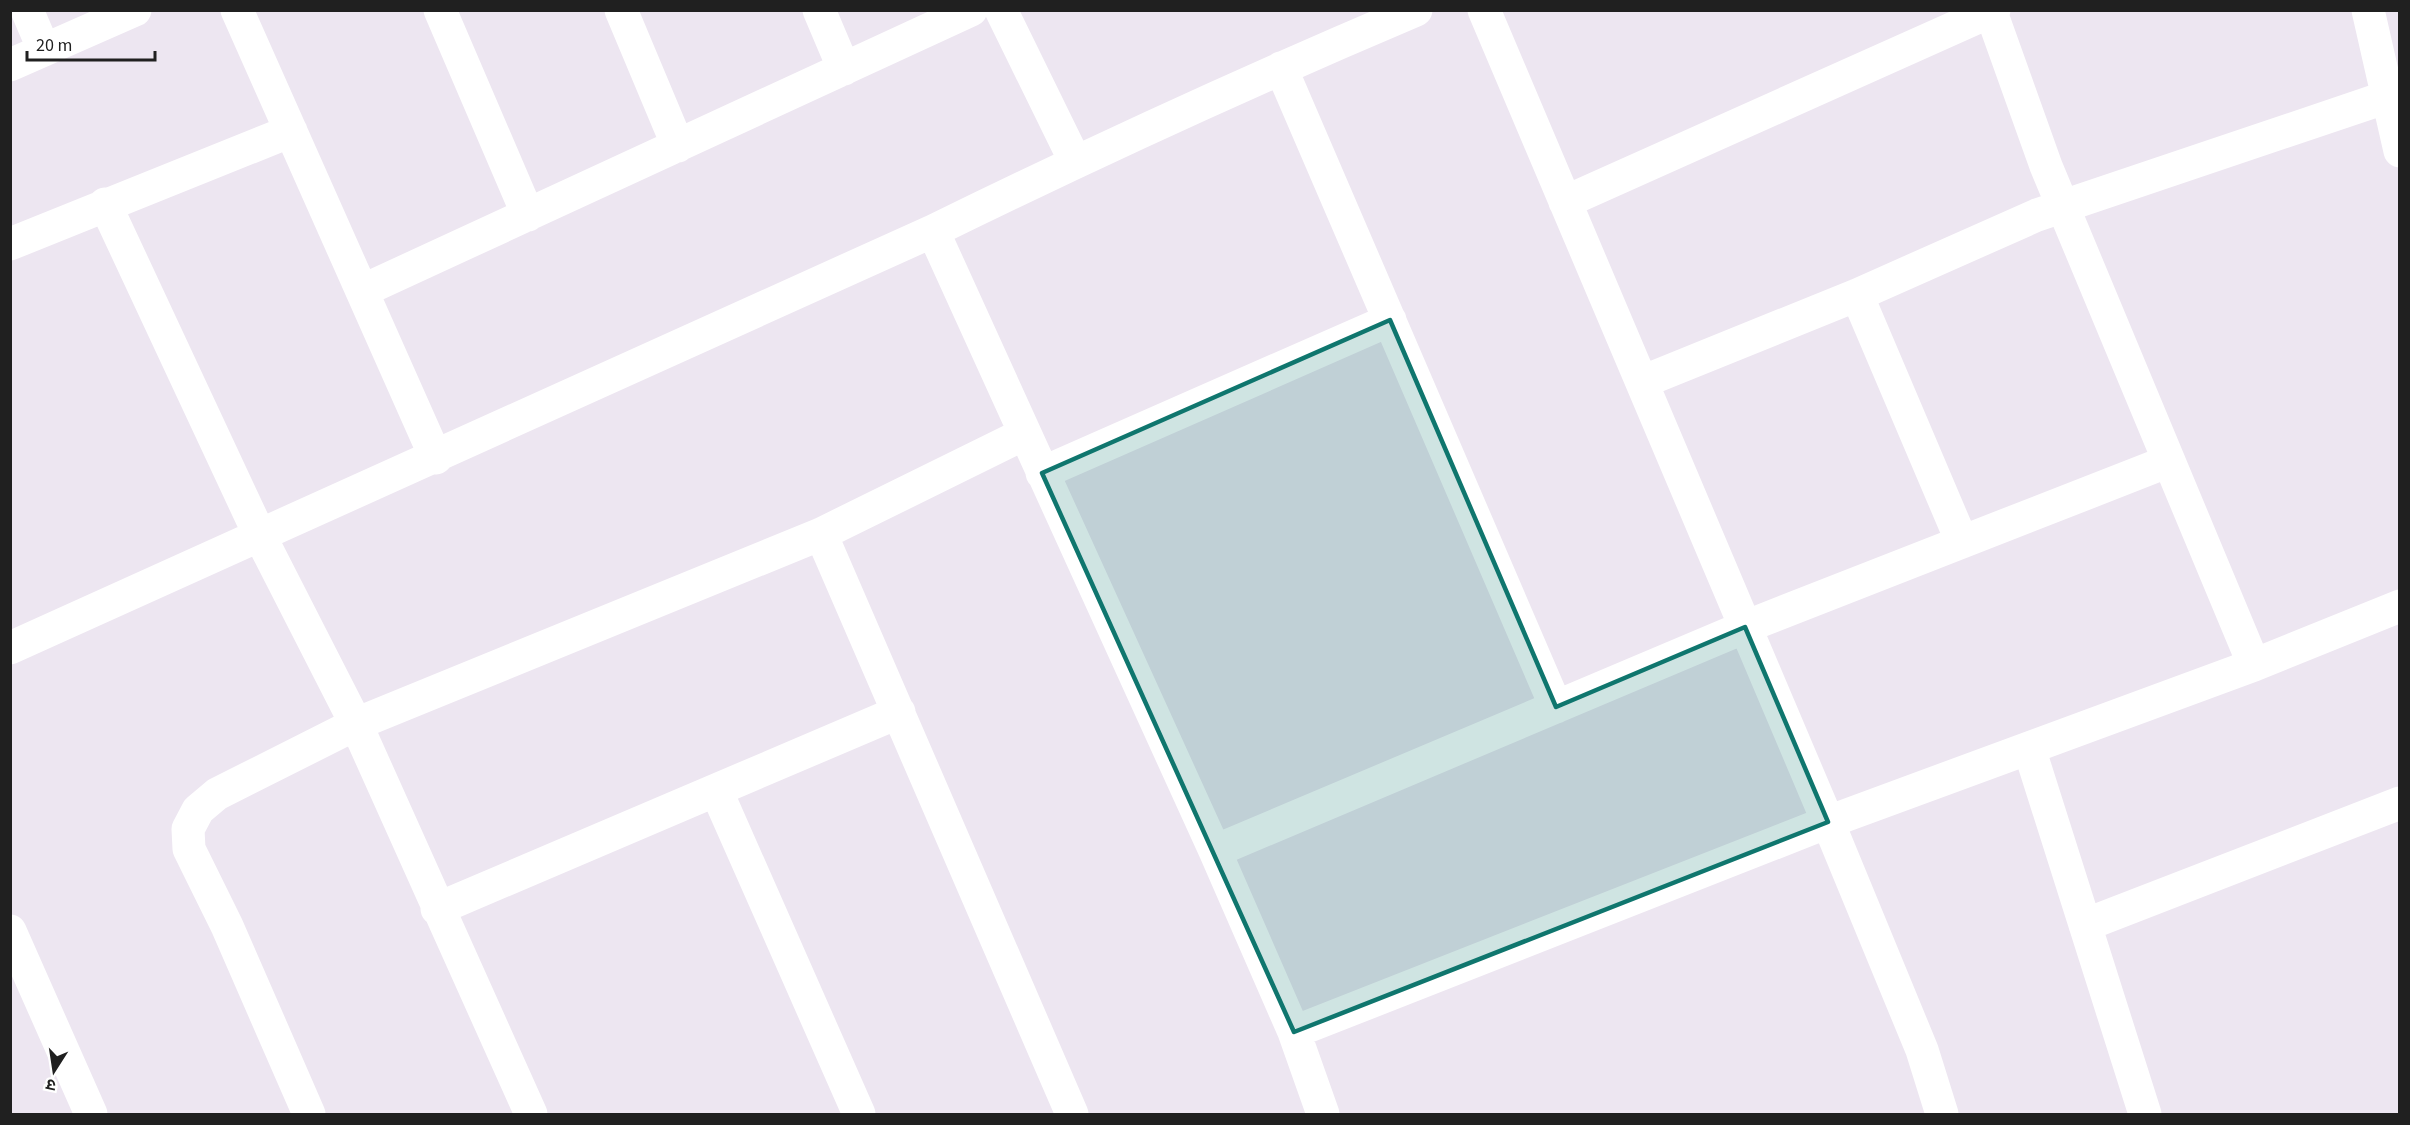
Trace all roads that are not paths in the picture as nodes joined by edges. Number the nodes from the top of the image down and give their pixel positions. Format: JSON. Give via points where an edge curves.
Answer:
{"nodes":[{"id":1,"x":27,"y":10,"type":"edge"},
{"id":2,"x":135,"y":10,"type":"edge"},
{"id":3,"x":237,"y":10,"type":"edge"},
{"id":4,"x":440,"y":10,"type":"edge"},
{"id":5,"x":621,"y":10,"type":"edge"},
{"id":6,"x":819,"y":10,"type":"edge"},
{"id":7,"x":971,"y":10,"type":"edge"},
{"id":8,"x":1001,"y":10,"type":"edge"},
{"id":9,"x":1416,"y":10,"type":"edge"},
{"id":10,"x":1484,"y":10,"type":"edge"},
{"id":11,"x":2368,"y":10,"type":"edge"},
{"id":12,"x":1993,"y":11,"type":"edge"},
{"id":13,"x":44,"y":50,"type":"junction"},
{"id":14,"x":10,"y":65,"type":"edge"},
{"id":15,"x":1281,"y":68,"type":"junction"},
{"id":16,"x":844,"y":69,"type":"junction"},
{"id":17,"x":2387,"y":97,"type":"junction"},
{"id":18,"x":291,"y":131,"type":"junction"},
{"id":19,"x":678,"y":146,"type":"junction"},
{"id":20,"x":2400,"y":152,"type":"edge"},
{"id":21,"x":1075,"y":161,"type":"junction"},
{"id":22,"x":1565,"y":202,"type":"junction"},
{"id":23,"x":105,"y":204,"type":"junction"},
{"id":24,"x":2064,"y":205,"type":"junction"},
{"id":25,"x":528,"y":215,"type":"junction"},
{"id":26,"x":933,"y":231,"type":"junction"},
{"id":27,"x":10,"y":244,"type":"edge"},
{"id":28,"x":362,"y":291,"type":"junction"},
{"id":29,"x":1857,"y":295,"type":"junction"},
{"id":30,"x":1390,"y":320,"type":"junction"},
{"id":31,"x":1642,"y":382,"type":"junction"},
{"id":32,"x":1024,"y":434,"type":"junction"},
{"id":33,"x":436,"y":458,"type":"junction"},
{"id":34,"x":2169,"y":461,"type":"junction"},
{"id":35,"x":1041,"y":473,"type":"junction"},
{"id":36,"x":821,"y":534,"type":"junction"},
{"id":37,"x":260,"y":536,"type":"junction"},
{"id":38,"x":1962,"y":542,"type":"junction"},
{"id":39,"x":2400,"y":606,"type":"edge"},
{"id":40,"x":1745,"y":627,"type":"junction"},
{"id":41,"x":10,"y":648,"type":"edge"},
{"id":42,"x":2254,"y":665,"type":"junction"},
{"id":43,"x":1556,"y":707,"type":"junction"},
{"id":44,"x":899,"y":712,"type":"junction"},
{"id":45,"x":356,"y":724,"type":"junction"},
{"id":46,"x":2029,"y":748,"type":"junction"},
{"id":47,"x":716,"y":790,"type":"junction"},
{"id":48,"x":2400,"y":803,"type":"edge"},
{"id":49,"x":1828,"y":822,"type":"junction"},
{"id":50,"x":1215,"y":851,"type":"junction"},
{"id":51,"x":437,"y":909,"type":"junction"},
{"id":52,"x":2085,"y":925,"type":"junction"},
{"id":53,"x":10,"y":931,"type":"edge"},
{"id":54,"x":1294,"y":1032,"type":"junction"},
{"id":55,"x":91,"y":1114,"type":"edge"},
{"id":56,"x":309,"y":1114,"type":"edge"},
{"id":57,"x":531,"y":1114,"type":"edge"},
{"id":58,"x":859,"y":1114,"type":"edge"},
{"id":59,"x":1072,"y":1114,"type":"edge"},
{"id":60,"x":1323,"y":1114,"type":"edge"},
{"id":61,"x":1942,"y":1114,"type":"edge"},
{"id":62,"x":2145,"y":1114,"type":"edge"}],
"edges":[{"from":1,"to":13,"type":"street"},
{"from":2,"to":13,"type":"street"},
{"from":3,"to":18,"type":"street"},
{"from":4,"to":25,"type":"street"},
{"from":5,"to":19,"type":"street"},
{"from":6,"to":16,"type":"street"},
{"from":7,"to":16,"type":"street"},
{"from":8,"to":21,"type":"street"},
{"from":9,"to":15,"type":"street"},
{"from":10,"to":22,"type":"street"},
{"from":11,"to":17,"type":"street"},
{"from":12,"to":22,"type":"street"},
{"from":12,"to":24,"type":"street","via":[[2046,165]]},
{"from":13,"to":14,"type":"street"},
{"from":15,"to":21,"type":"street"},
{"from":15,"to":30,"type":"street"},
{"from":16,"to":19,"type":"street"},
{"from":17,"to":20,"type":"street"},
{"from":17,"to":24,"type":"street"},
{"from":18,"to":23,"type":"street"},
{"from":18,"to":28,"type":"street"},
{"from":19,"to":25,"type":"street"},
{"from":21,"to":26,"type":"street"},
{"from":22,"to":31,"type":"street"},
{"from":23,"to":27,"type":"street"},
{"from":23,"to":37,"type":"street"},
{"from":24,"to":29,"type":"street"},
{"from":24,"to":34,"type":"street"},
{"from":25,"to":28,"type":"street"},
{"from":26,"to":32,"type":"street"},
{"from":26,"to":33,"type":"street"},
{"from":28,"to":33,"type":"street"},
{"from":29,"to":31,"type":"street"},
{"from":29,"to":38,"type":"street"},
{"from":30,"to":35,"type":"street"},
{"from":30,"to":43,"type":"street"},
{"from":31,"to":40,"type":"street"},
{"from":32,"to":35,"type":"street"},
{"from":32,"to":36,"type":"street"},
{"from":33,"to":37,"type":"street"},
{"from":34,"to":38,"type":"street"},
{"from":34,"to":42,"type":"street"},
{"from":35,"to":50,"type":"street"},
{"from":36,"to":44,"type":"street"},
{"from":36,"to":45,"type":"street"},
{"from":37,"to":41,"type":"street"},
{"from":37,"to":45,"type":"street"},
{"from":38,"to":40,"type":"street"},
{"from":39,"to":42,"type":"street"},
{"from":40,"to":43,"type":"street"},
{"from":40,"to":49,"type":"street"},
{"from":42,"to":46,"type":"street"},
{"from":43,"to":50,"type":"street"},
{"from":44,"to":47,"type":"street"},
{"from":44,"to":59,"type":"street"},
{"from":45,"to":51,"type":"street"},
{"from":45,"to":56,"type":"street","via":[[217,794],[198,810],[188,829],[189,849]]},
{"from":46,"to":49,"type":"street"},
{"from":46,"to":52,"type":"street"},
{"from":47,"to":51,"type":"street"},
{"from":47,"to":58,"type":"street"},
{"from":48,"to":52,"type":"street"},
{"from":49,"to":54,"type":"street"},
{"from":49,"to":61,"type":"street","via":[[1922,1050]]},
{"from":50,"to":54,"type":"street"},
{"from":51,"to":57,"type":"street"},
{"from":52,"to":62,"type":"street"},
{"from":53,"to":55,"type":"street"},
{"from":54,"to":60,"type":"street"}]}
